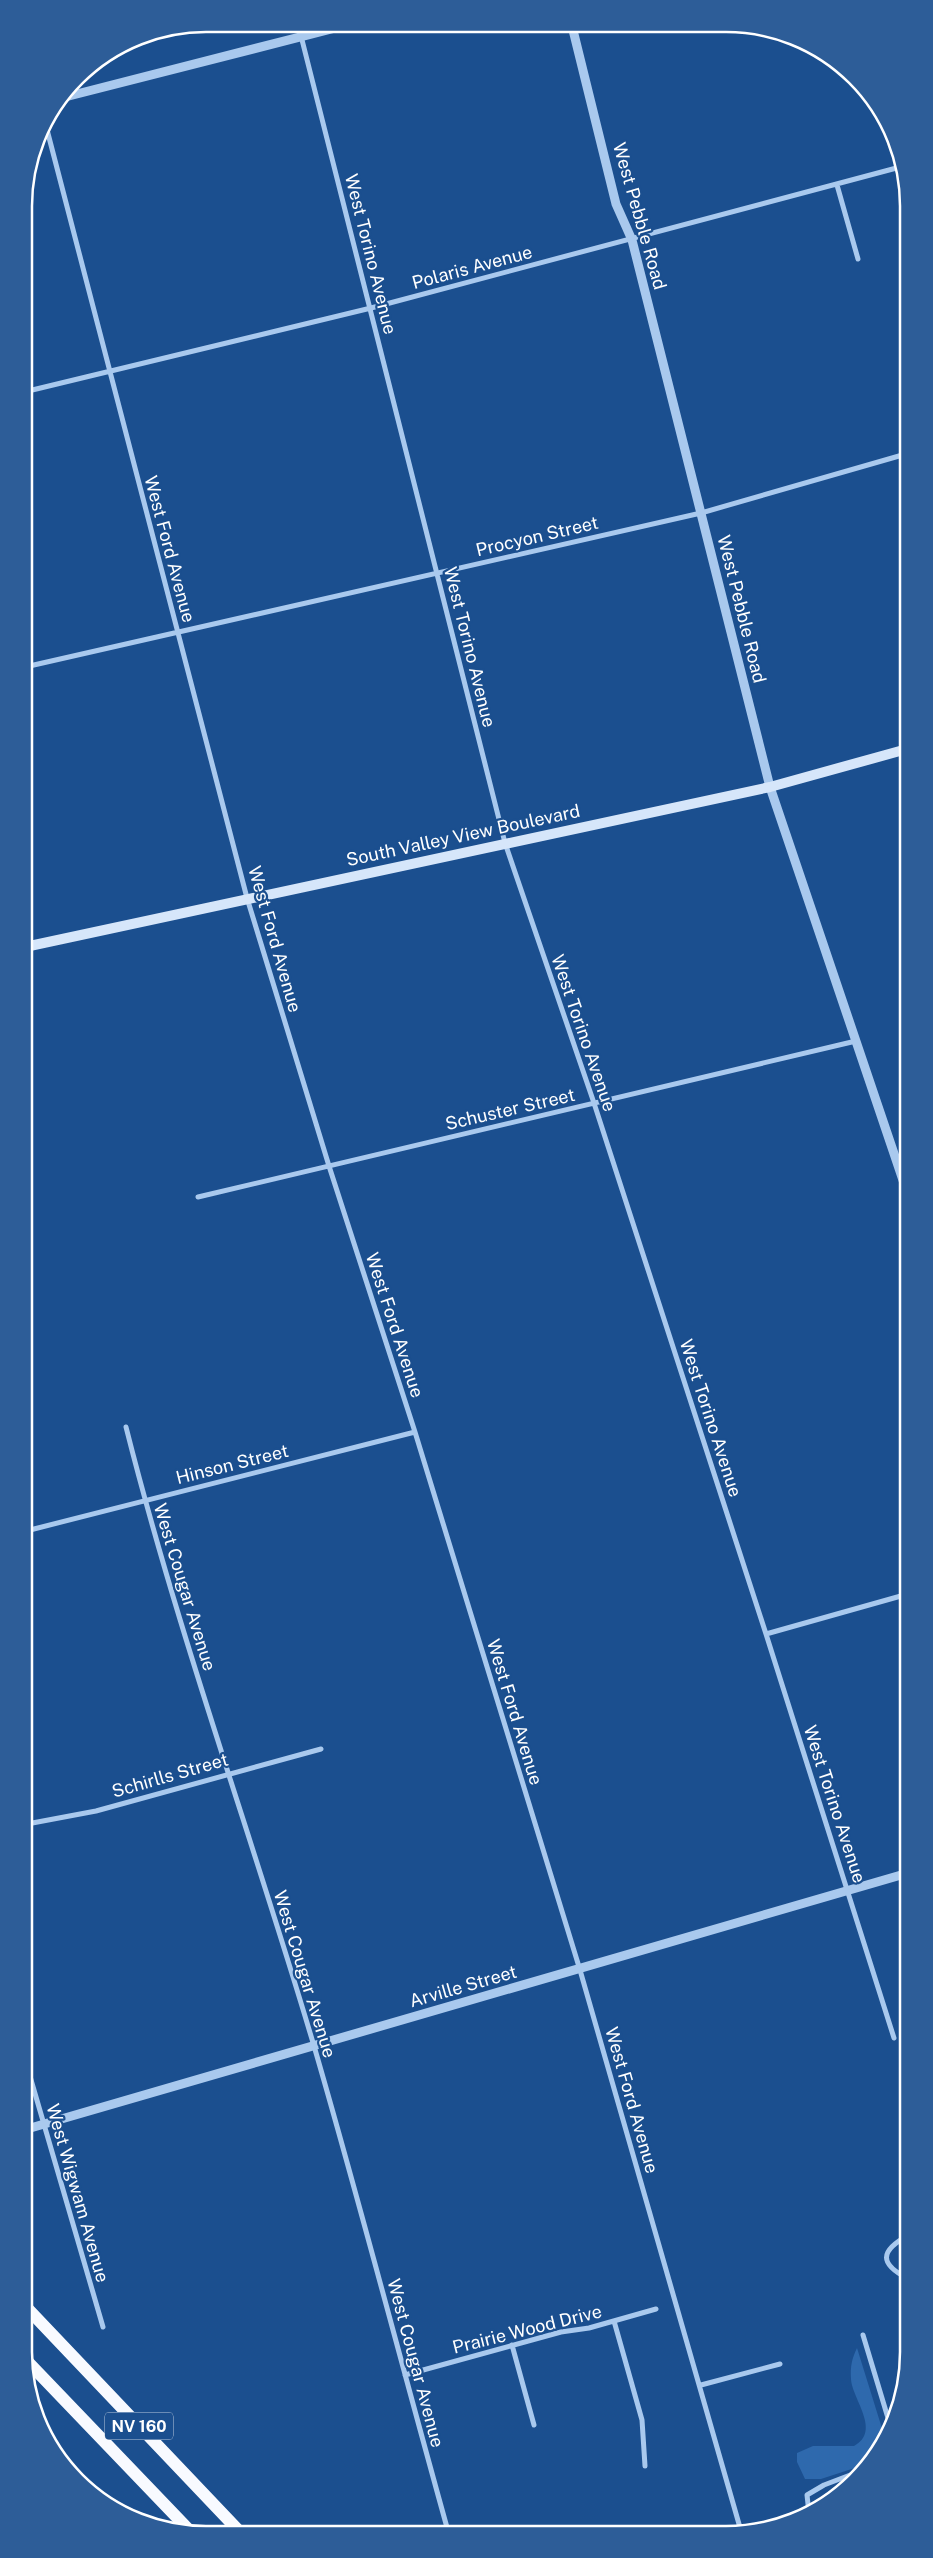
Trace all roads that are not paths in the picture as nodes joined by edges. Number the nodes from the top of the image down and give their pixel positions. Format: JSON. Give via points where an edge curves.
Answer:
{"nodes":[{"id":1,"x":300,"y":32,"type":"edge"},
{"id":2,"x":318,"y":32,"type":"edge"},
{"id":3,"x":573,"y":32,"type":"edge"},
{"id":4,"x":301,"y":36,"type":"junction"},
{"id":5,"x":74,"y":94,"type":"edge"},
{"id":6,"x":48,"y":134,"type":"edge"},
{"id":7,"x":896,"y":168,"type":"edge"},
{"id":8,"x":837,"y":185,"type":"junction"},
{"id":9,"x":632,"y":240,"type":"junction"},
{"id":10,"x":858,"y":260,"type":"dead end"},
{"id":11,"x":371,"y":308,"type":"junction"},
{"id":12,"x":109,"y":372,"type":"junction"},
{"id":13,"x":33,"y":390,"type":"edge"},
{"id":14,"x":900,"y":456,"type":"edge"},
{"id":15,"x":701,"y":513,"type":"junction"},
{"id":16,"x":437,"y":573,"type":"junction"},
{"id":17,"x":177,"y":631,"type":"junction"},
{"id":18,"x":33,"y":665,"type":"edge"},
{"id":19,"x":900,"y":752,"type":"edge"},
{"id":20,"x":770,"y":787,"type":"junction"},
{"id":21,"x":505,"y":843,"type":"junction"},
{"id":22,"x":247,"y":898,"type":"junction"},
{"id":23,"x":33,"y":945,"type":"edge"},
{"id":24,"x":856,"y":1041,"type":"junction"},
{"id":25,"x":594,"y":1103,"type":"junction"},
{"id":26,"x":329,"y":1166,"type":"junction"},
{"id":27,"x":900,"y":1171,"type":"edge"},
{"id":28,"x":198,"y":1197,"type":"dead end"},
{"id":29,"x":126,"y":1427,"type":"dead end"},
{"id":30,"x":415,"y":1432,"type":"junction"},
{"id":31,"x":144,"y":1501,"type":"junction"},
{"id":32,"x":32,"y":1529,"type":"edge"},
{"id":33,"x":900,"y":1596,"type":"edge"},
{"id":34,"x":766,"y":1634,"type":"junction"},
{"id":35,"x":321,"y":1749,"type":"dead end"},
{"id":36,"x":227,"y":1774,"type":"junction"},
{"id":37,"x":32,"y":1823,"type":"edge"},
{"id":38,"x":900,"y":1875,"type":"edge"},
{"id":39,"x":849,"y":1890,"type":"junction"},
{"id":40,"x":580,"y":1970,"type":"junction"},
{"id":41,"x":894,"y":2038,"type":"dead end"},
{"id":42,"x":314,"y":2046,"type":"junction"},
{"id":43,"x":32,"y":2084,"type":"edge"},
{"id":44,"x":44,"y":2125,"type":"junction"},
{"id":45,"x":32,"y":2128,"type":"edge"},
{"id":46,"x":900,"y":2240,"type":"edge"},
{"id":47,"x":900,"y":2275,"type":"edge"},
{"id":48,"x":656,"y":2309,"type":"dead end"},
{"id":49,"x":32,"y":2313,"type":"edge"},
{"id":50,"x":614,"y":2321,"type":"junction"},
{"id":51,"x":103,"y":2327,"type":"dead end"},
{"id":52,"x":863,"y":2335,"type":"dead end"},
{"id":53,"x":512,"y":2345,"type":"junction"},
{"id":54,"x":780,"y":2364,"type":"dead end"},
{"id":55,"x":33,"y":2368,"type":"edge"},
{"id":56,"x":405,"y":2374,"type":"junction"},
{"id":57,"x":701,"y":2385,"type":"junction"},
{"id":58,"x":888,"y":2417,"type":"edge"},
{"id":59,"x":534,"y":2425,"type":"dead end"},
{"id":60,"x":645,"y":2466,"type":"dead end"},
{"id":61,"x":847,"y":2476,"type":"edge"},
{"id":62,"x":808,"y":2505,"type":"edge"},
{"id":63,"x":183,"y":2524,"type":"edge"},
{"id":64,"x":739,"y":2525,"type":"edge"},
{"id":65,"x":234,"y":2526,"type":"edge"},
{"id":66,"x":447,"y":2526,"type":"edge"}],
"edges":[{"from":1,"to":4,"type":"street","name":"West Torino Avenue"},
{"from":2,"to":4,"type":"street"},
{"from":3,"to":9,"type":"street","name":"West Pebble Road","via":[[616,204]]},
{"from":4,"to":5,"type":"street"},
{"from":4,"to":11,"type":"street","name":"West Torino Avenue"},
{"from":6,"to":12,"type":"street","name":"West Ford Avenue"},
{"from":7,"to":8,"type":"street","name":"Polaris Avenue"},
{"from":8,"to":9,"type":"street","name":"Polaris Avenue"},
{"from":8,"to":10,"type":"street"},
{"from":9,"to":11,"type":"street","name":"Polaris Avenue"},
{"from":9,"to":15,"type":"street","name":"West Pebble Road"},
{"from":11,"to":12,"type":"street","name":"Polaris Avenue"},
{"from":11,"to":16,"type":"street","name":"West Torino Avenue"},
{"from":12,"to":13,"type":"street","name":"Polaris Avenue"},
{"from":12,"to":17,"type":"street","name":"West Ford Avenue"},
{"from":14,"to":15,"type":"street","name":"Procyon Street"},
{"from":15,"to":16,"type":"street","name":"Procyon Street"},
{"from":15,"to":20,"type":"street","name":"West Pebble Road"},
{"from":16,"to":17,"type":"street","name":"Procyon Street"},
{"from":16,"to":21,"type":"street","name":"West Torino Avenue"},
{"from":17,"to":18,"type":"street","name":"Procyon Street"},
{"from":17,"to":22,"type":"street","name":"West Ford Avenue"},
{"from":19,"to":20,"type":"main road","name":"South Valley View Boulevard"},
{"from":20,"to":21,"type":"main road","name":"South Valley View Boulevard"},
{"from":20,"to":24,"type":"street","name":"West Pebble Road"},
{"from":21,"to":22,"type":"main road","name":"South Valley View Boulevard"},
{"from":21,"to":25,"type":"street","name":"West Torino Avenue"},
{"from":22,"to":23,"type":"main road","name":"South Valley View Boulevard"},
{"from":22,"to":26,"type":"street","name":"West Ford Avenue"},
{"from":24,"to":25,"type":"street","name":"Schuster Street"},
{"from":24,"to":27,"type":"street","name":"West Pebble Road"},
{"from":25,"to":26,"type":"street","name":"Schuster Street"},
{"from":25,"to":34,"type":"street","name":"West Torino Avenue"},
{"from":26,"to":28,"type":"street","name":"Schuster Street"},
{"from":26,"to":30,"type":"street","name":"West Ford Avenue"},
{"from":29,"to":31,"type":"street","name":"West Cougar Avenue"},
{"from":30,"to":31,"type":"street","name":"Hinson Street"},
{"from":30,"to":40,"type":"street","name":"West Ford Avenue"},
{"from":31,"to":32,"type":"street","name":"Hinson Street"},
{"from":31,"to":36,"type":"street","name":"West Cougar Avenue"},
{"from":33,"to":34,"type":"street"},
{"from":34,"to":39,"type":"street","name":"West Torino Avenue"},
{"from":35,"to":36,"type":"street","name":"Schirlls Street"},
{"from":36,"to":37,"type":"street","name":"Schirlls Street","via":[[96,1810]]},
{"from":36,"to":42,"type":"street","name":"West Cougar Avenue"},
{"from":38,"to":39,"type":"street","name":"Arville Street"},
{"from":39,"to":40,"type":"street","name":"Arville Street"},
{"from":39,"to":41,"type":"street","name":"West Torino Avenue"},
{"from":40,"to":42,"type":"street","name":"Arville Street"},
{"from":40,"to":57,"type":"street","name":"West Ford Avenue"},
{"from":42,"to":44,"type":"street","name":"Arville Street"},
{"from":42,"to":56,"type":"street","name":"West Cougar Avenue"},
{"from":43,"to":44,"type":"street","name":"West Wigwam Avenue"},
{"from":44,"to":45,"type":"street","name":"Arville Street"},
{"from":44,"to":51,"type":"street","name":"West Wigwam Avenue"},
{"from":46,"to":47,"type":"street","via":[[892,2244],[886,2256],[887,2263]]},
{"from":48,"to":50,"type":"street","name":"Prairie Wood Drive"},
{"from":49,"to":65,"type":"highway","number":"NV 160"},
{"from":50,"to":53,"type":"street","name":"Prairie Wood Drive"},
{"from":50,"to":60,"type":"street","via":[[642,2420]]},
{"from":52,"to":58,"type":"street"},
{"from":53,"to":56,"type":"street","name":"Prairie Wood Drive"},
{"from":53,"to":59,"type":"street"},
{"from":54,"to":57,"type":"street"},
{"from":55,"to":63,"type":"highway","number":"NV 160"},
{"from":56,"to":66,"type":"street","name":"West Cougar Avenue"},
{"from":57,"to":64,"type":"street","name":"West Ford Avenue"},
{"from":61,"to":62,"type":"street","via":[[807,2495]]}]}
